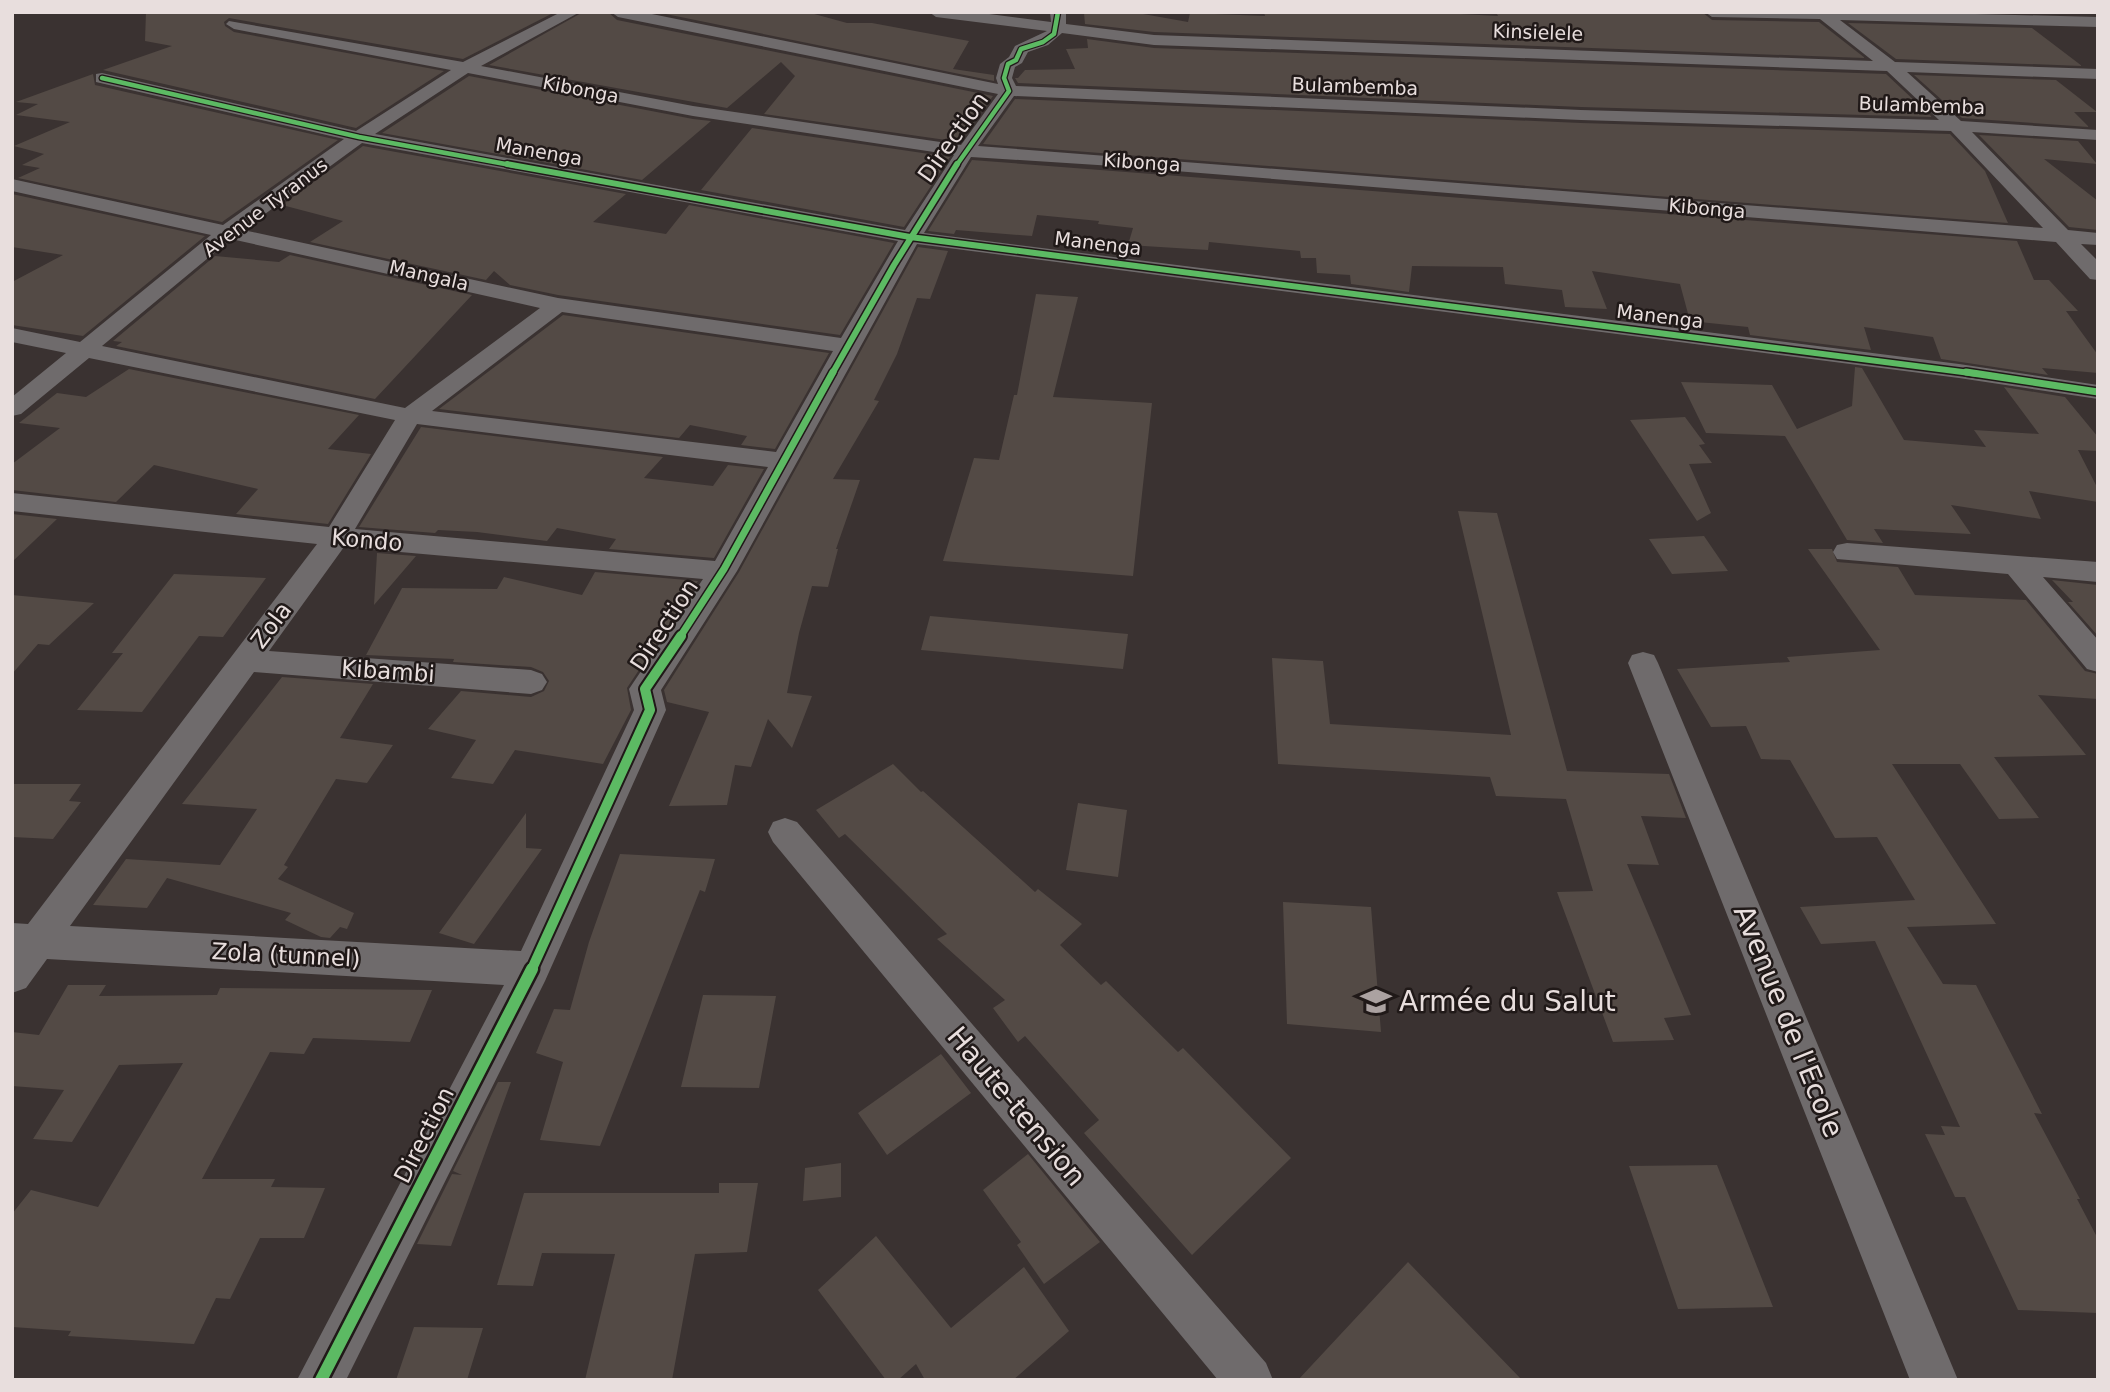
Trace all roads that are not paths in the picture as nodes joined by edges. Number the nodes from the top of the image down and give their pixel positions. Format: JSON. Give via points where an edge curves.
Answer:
{"nodes":[{"id":1,"x":573,"y":12,"type":"edge"},
{"id":2,"x":618,"y":12,"type":"edge"},
{"id":3,"x":936,"y":12,"type":"edge"},
{"id":4,"x":1712,"y":12,"type":"edge"},
{"id":5,"x":1823,"y":14,"type":"edge"},
{"id":6,"x":1057,"y":20,"type":"edge"},
{"id":7,"x":2098,"y":22,"type":"edge"},
{"id":8,"x":233,"y":24,"type":"dead end"},
{"id":9,"x":467,"y":67,"type":"junction"},
{"id":10,"x":1894,"y":69,"type":"junction"},
{"id":11,"x":2098,"y":74,"type":"edge"},
{"id":12,"x":102,"y":78,"type":"dead end"},
{"id":13,"x":1009,"y":91,"type":"junction"},
{"id":14,"x":1956,"y":126,"type":"junction"},
{"id":15,"x":2098,"y":135,"type":"edge"},
{"id":16,"x":359,"y":137,"type":"junction"},
{"id":17,"x":963,"y":151,"type":"junction"},
{"id":18,"x":12,"y":185,"type":"edge"},
{"id":19,"x":230,"y":230,"type":"junction"},
{"id":20,"x":910,"y":237,"type":"junction"},
{"id":21,"x":2059,"y":237,"type":"junction"},
{"id":22,"x":2098,"y":239,"type":"edge"},
{"id":23,"x":2098,"y":274,"type":"edge"},
{"id":24,"x":558,"y":305,"type":"junction"},
{"id":25,"x":12,"y":335,"type":"edge"},
{"id":26,"x":849,"y":346,"type":"junction"},
{"id":27,"x":86,"y":350,"type":"junction"},
{"id":28,"x":2098,"y":392,"type":"edge"},
{"id":29,"x":12,"y":408,"type":"edge"},
{"id":30,"x":410,"y":416,"type":"junction"},
{"id":31,"x":782,"y":461,"type":"junction"},
{"id":32,"x":12,"y":502,"type":"edge"},
{"id":33,"x":337,"y":537,"type":"junction"},
{"id":34,"x":1847,"y":552,"type":"dead end"},
{"id":35,"x":2017,"y":566,"type":"junction"},
{"id":36,"x":723,"y":570,"type":"junction"},
{"id":37,"x":2098,"y":572,"type":"edge"},
{"id":38,"x":245,"y":660,"type":"junction"},
{"id":39,"x":2098,"y":661,"type":"edge"},
{"id":40,"x":1643,"y":663,"type":"dead end"},
{"id":41,"x":531,"y":682,"type":"dead end"},
{"id":42,"x":785,"y":832,"type":"dead end"},
{"id":43,"x":26,"y":941,"type":"edge"},
{"id":44,"x":532,"y":969,"type":"junction"},
{"id":45,"x":12,"y":976,"type":"edge"},
{"id":46,"x":321,"y":1380,"type":"edge"},
{"id":47,"x":1249,"y":1380,"type":"edge"},
{"id":48,"x":1934,"y":1380,"type":"edge"}],
"edges":[{"from":1,"to":9,"type":"street","name":"Avenue Tyranus"},
{"from":2,"to":13,"type":"street","name":"Bulambemba"},
{"from":3,"to":6,"type":"street","name":"Kinsielele"},
{"from":4,"to":5,"type":"street"},
{"from":5,"to":7,"type":"street"},
{"from":5,"to":10,"type":"street"},
{"from":6,"to":10,"type":"street","name":"Kinsielele","via":[[1154,40]]},
{"from":6,"to":13,"type":"street","name":"Direction","via":[[1053,37],[1021,49],[1009,64],[1004,79]]},
{"from":8,"to":9,"type":"street","name":"Kibonga"},
{"from":9,"to":16,"type":"street","name":"Avenue Tyranus"},
{"from":9,"to":17,"type":"street","name":"Kibonga","via":[[693,111]]},
{"from":10,"to":11,"type":"street","name":"Kinsielele"},
{"from":10,"to":14,"type":"street"},
{"from":12,"to":16,"type":"street","name":"Manenga"},
{"from":13,"to":14,"type":"street","name":"Bulambemba"},
{"from":13,"to":17,"type":"street","name":"Direction"},
{"from":14,"to":15,"type":"street","name":"Bulambemba"},
{"from":14,"to":21,"type":"street"},
{"from":16,"to":19,"type":"street","name":"Avenue Tyranus"},
{"from":16,"to":20,"type":"street","name":"Manenga"},
{"from":17,"to":20,"type":"street","name":"Direction"},
{"from":17,"to":21,"type":"street","name":"Kibonga"},
{"from":18,"to":19,"type":"street","name":"Mangala"},
{"from":19,"to":24,"type":"street","name":"Mangala"},
{"from":19,"to":27,"type":"street","name":"Avenue Tyranus"},
{"from":20,"to":26,"type":"street","name":"Direction"},
{"from":20,"to":28,"type":"street","name":"Manenga"},
{"from":21,"to":22,"type":"street","name":"Kibonga"},
{"from":21,"to":23,"type":"street"},
{"from":24,"to":26,"type":"street","name":"Mangala"},
{"from":24,"to":30,"type":"street","name":"Zola"},
{"from":25,"to":27,"type":"street"},
{"from":26,"to":31,"type":"street","name":"Direction"},
{"from":27,"to":29,"type":"street","name":"Avenue Tyranus"},
{"from":27,"to":30,"type":"street"},
{"from":30,"to":31,"type":"street"},
{"from":30,"to":33,"type":"street","name":"Zola"},
{"from":31,"to":36,"type":"street","name":"Direction"},
{"from":32,"to":33,"type":"street","name":"Kondo"},
{"from":33,"to":36,"type":"street","name":"Kondo"},
{"from":33,"to":38,"type":"street","name":"Zola"},
{"from":34,"to":35,"type":"street"},
{"from":35,"to":37,"type":"street"},
{"from":35,"to":39,"type":"street"},
{"from":36,"to":44,"type":"street","name":"Direction","via":[[645,689],[650,710]]},
{"from":38,"to":41,"type":"street","name":"Kibambi"},
{"from":38,"to":43,"type":"street","name":"Zola"},
{"from":40,"to":48,"type":"street","name":"Avenue de l'Ecole"},
{"from":42,"to":47,"type":"street","name":"Haute-tension"},
{"from":43,"to":44,"type":"street","name":"Zola (tunnel)"},
{"from":43,"to":45,"type":"street","name":"Zola"},
{"from":44,"to":46,"type":"street","name":"Direction"}]}
